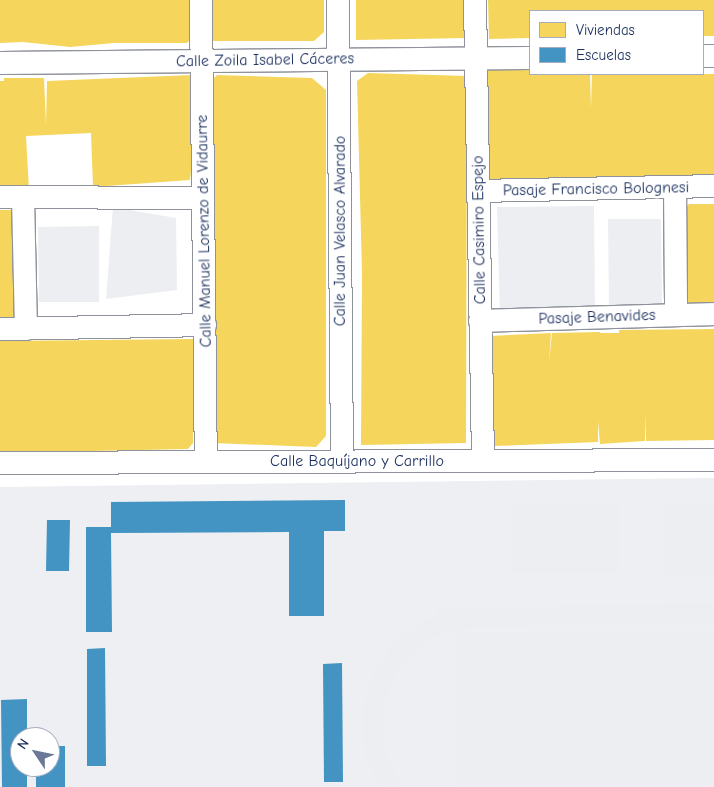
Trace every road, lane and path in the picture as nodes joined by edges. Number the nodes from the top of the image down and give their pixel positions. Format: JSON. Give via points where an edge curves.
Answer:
{"nodes":[{"id":1,"x":201,"y":0,"type":"edge"},
{"id":2,"x":338,"y":0,"type":"edge"},
{"id":3,"x":475,"y":0,"type":"edge"},
{"id":4,"x":476,"y":58,"type":"junction"},
{"id":5,"x":529,"y":58,"type":"edge"},
{"id":6,"x":339,"y":60,"type":"junction"},
{"id":7,"x":201,"y":61,"type":"junction"},
{"id":8,"x":0,"y":63,"type":"edge"},
{"id":9,"x":714,"y":186,"type":"edge"},
{"id":10,"x":675,"y":187,"type":"junction"},
{"id":11,"x":478,"y":191,"type":"junction"},
{"id":12,"x":0,"y":197,"type":"edge"},
{"id":13,"x":23,"y":198,"type":"junction"},
{"id":14,"x":203,"y":198,"type":"junction"},
{"id":15,"x":676,"y":314,"type":"junction"},
{"id":16,"x":714,"y":314,"type":"edge"},
{"id":17,"x":480,"y":321,"type":"junction"},
{"id":18,"x":205,"y":325,"type":"junction"},
{"id":19,"x":0,"y":329,"type":"edge"},
{"id":20,"x":26,"y":329,"type":"junction"},
{"id":21,"x":483,"y":460,"type":"junction"},
{"id":22,"x":714,"y":460,"type":"edge"},
{"id":23,"x":342,"y":461,"type":"junction"},
{"id":24,"x":206,"y":462,"type":"junction"},
{"id":25,"x":0,"y":463,"type":"edge"}],
"edges":[{"from":1,"to":7,"type":"street","name":"Calle Manuel Lorenzo de Vidaurre"},
{"from":2,"to":6,"type":"street","name":"Calle Juan Velasco Alvarado"},
{"from":3,"to":4,"type":"street","name":"Calle Casimiro Espejo"},
{"from":4,"to":5,"type":"street","name":"Calle Zoila Isabel Cáceres"},
{"from":4,"to":6,"type":"street","name":"Calle Zoila Isabel Cáceres"},
{"from":4,"to":11,"type":"street","name":"Calle Casimiro Espejo"},
{"from":6,"to":7,"type":"street","name":"Calle Zoila Isabel Cáceres"},
{"from":6,"to":23,"type":"street","name":"Calle Juan Velasco Alvarado"},
{"from":7,"to":8,"type":"street","name":"Calle Zoila Isabel Cáceres"},
{"from":7,"to":14,"type":"street","name":"Calle Manuel Lorenzo de Vidaurre"},
{"from":9,"to":10,"type":"street","name":"Pasaje Francisco Bolognesi"},
{"from":10,"to":11,"type":"street","name":"Pasaje Francisco Bolognesi"},
{"from":10,"to":15,"type":"street"},
{"from":11,"to":17,"type":"street","name":"Calle Casimiro Espejo"},
{"from":12,"to":13,"type":"street"},
{"from":13,"to":14,"type":"street"},
{"from":13,"to":20,"type":"street"},
{"from":14,"to":18,"type":"street","name":"Calle Manuel Lorenzo de Vidaurre"},
{"from":15,"to":16,"type":"street","name":"Pasaje Benavides"},
{"from":15,"to":17,"type":"street","name":"Pasaje Benavides"},
{"from":17,"to":21,"type":"street","name":"Calle Casimiro Espejo"},
{"from":18,"to":20,"type":"street"},
{"from":18,"to":24,"type":"street","name":"Calle Manuel Lorenzo de Vidaurre"},
{"from":19,"to":20,"type":"street"},
{"from":21,"to":22,"type":"street","name":"Calle Baquíjano y Carrillo"},
{"from":21,"to":23,"type":"street","name":"Calle Baquíjano y Carrillo"},
{"from":23,"to":24,"type":"street","name":"Calle Baquíjano y Carrillo"},
{"from":24,"to":25,"type":"street","name":"Calle Baquíjano y Carrillo"}]}
